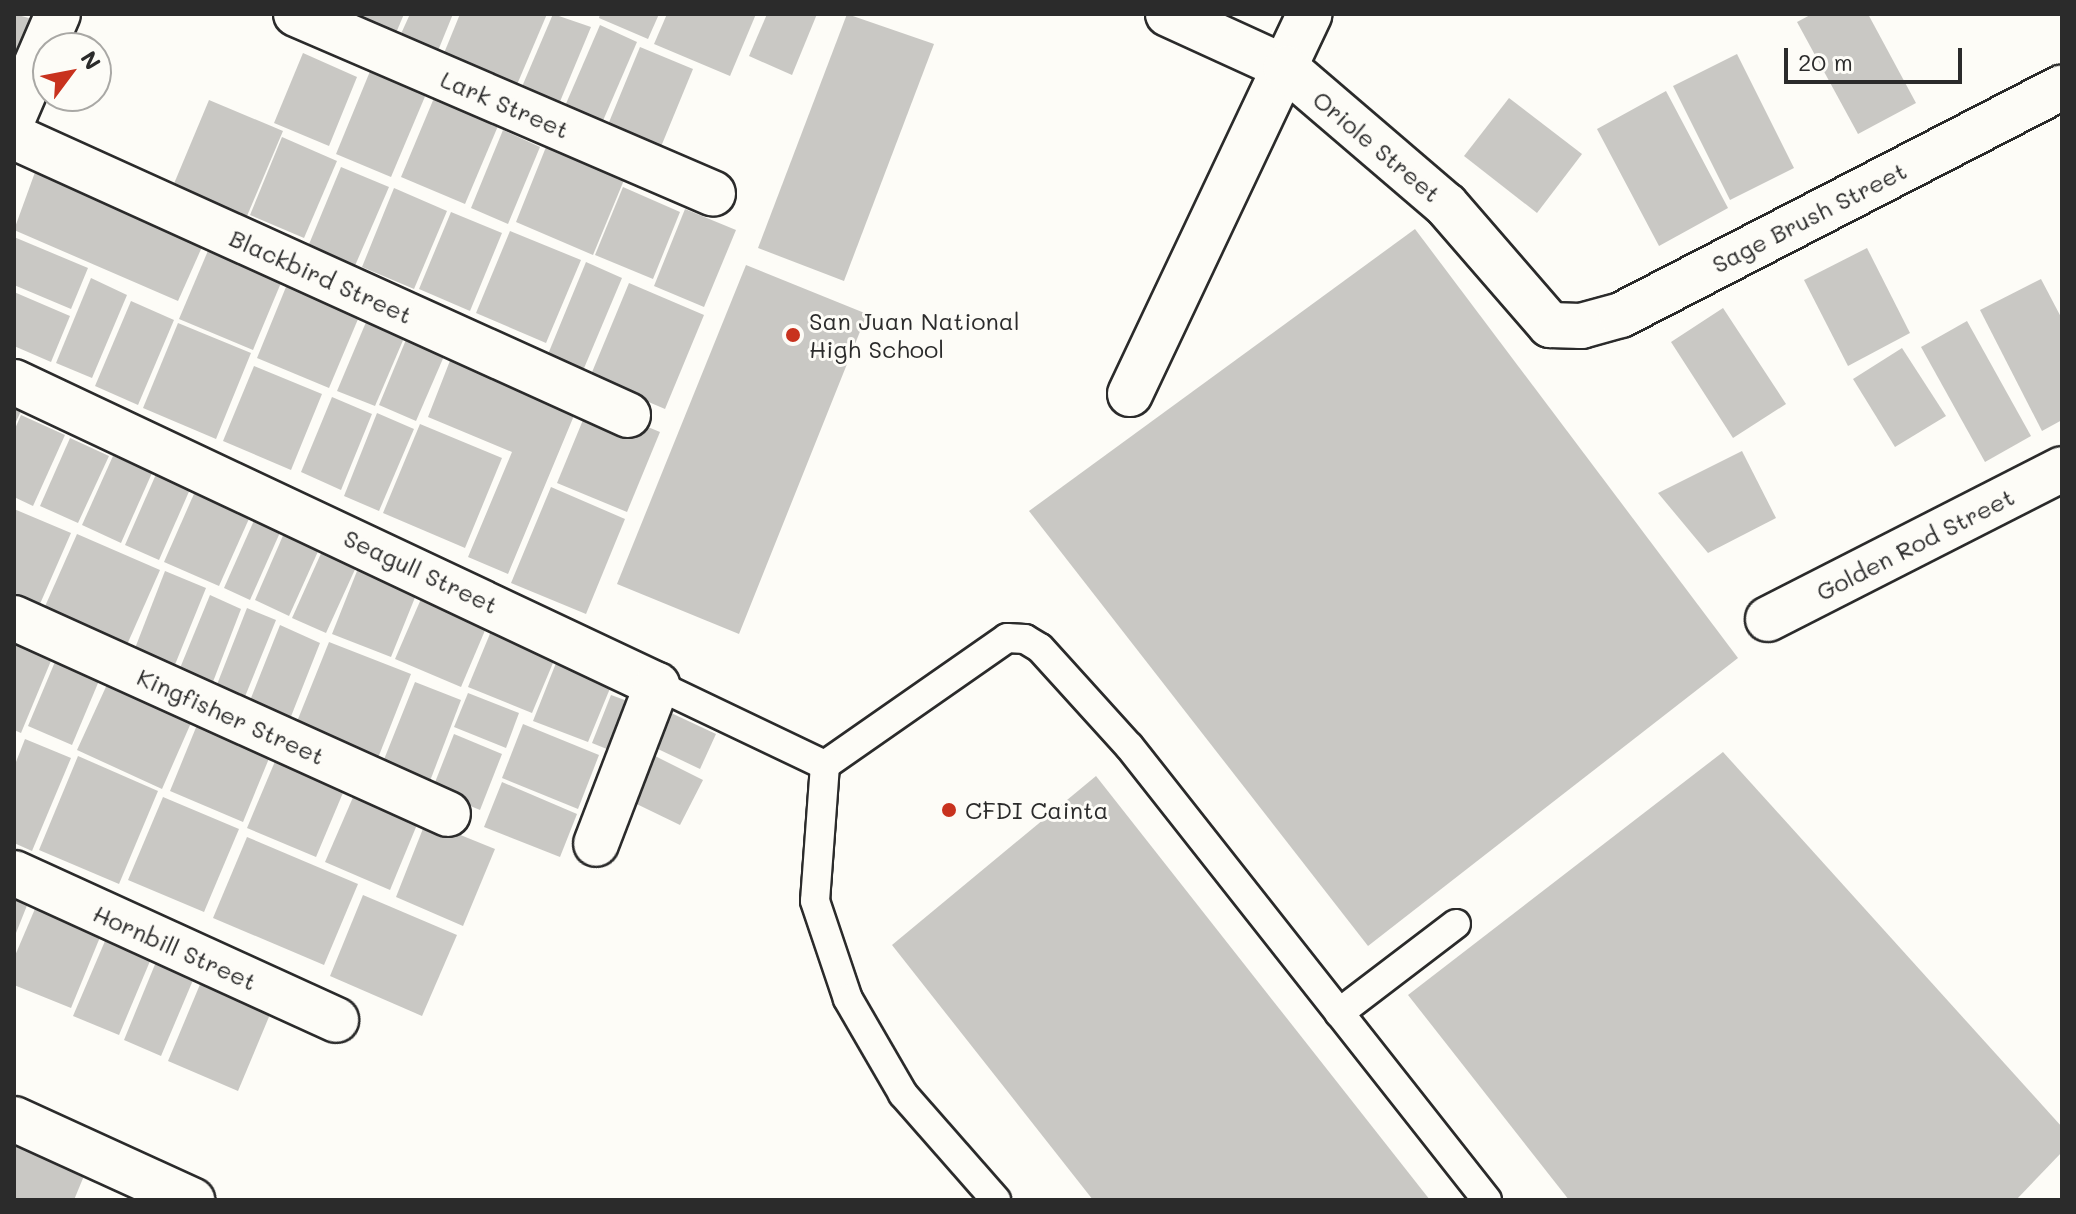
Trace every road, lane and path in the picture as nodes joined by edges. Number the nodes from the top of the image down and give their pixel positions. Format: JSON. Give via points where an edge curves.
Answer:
{"nodes":[{"id":1,"x":58,"y":14,"type":"edge"},
{"id":2,"x":296,"y":14,"type":"edge"},
{"id":3,"x":1168,"y":14,"type":"edge"},
{"id":4,"x":1310,"y":14,"type":"edge"},
{"id":5,"x":1286,"y":68,"type":"junction"},
{"id":6,"x":2062,"y":87,"type":"edge"},
{"id":7,"x":14,"y":116,"type":"edge"},
{"id":8,"x":14,"y":137,"type":"edge"},
{"id":9,"x":713,"y":194,"type":"dead end"},
{"id":10,"x":1550,"y":325,"type":"joint"},
{"id":11,"x":14,"y":382,"type":"edge"},
{"id":12,"x":1130,"y":394,"type":"dead end"},
{"id":13,"x":628,"y":415,"type":"dead end"},
{"id":14,"x":2062,"y":469,"type":"edge"},
{"id":15,"x":14,"y":618,"type":"edge"},
{"id":16,"x":1768,"y":619,"type":"dead end"},
{"id":17,"x":657,"y":685,"type":"junction"},
{"id":18,"x":825,"y":765,"type":"junction"},
{"id":19,"x":448,"y":814,"type":"dead end"},
{"id":20,"x":596,"y":844,"type":"dead end"},
{"id":21,"x":14,"y":873,"type":"edge"},
{"id":22,"x":1456,"y":924,"type":"dead end"},
{"id":23,"x":1339,"y":1013,"type":"junction"},
{"id":24,"x":336,"y":1020,"type":"dead end"},
{"id":25,"x":14,"y":1119,"type":"edge"},
{"id":26,"x":192,"y":1200,"type":"edge"},
{"id":27,"x":996,"y":1200,"type":"edge"},
{"id":28,"x":1487,"y":1200,"type":"edge"}],
"edges":[{"from":1,"to":7,"type":"street"},
{"from":2,"to":9,"type":"street","name":"Lark Street"},
{"from":3,"to":5,"type":"street","name":"Oriole Street"},
{"from":4,"to":5,"type":"street"},
{"from":5,"to":10,"type":"street","name":"Oriole Street","via":[[1446,205]]},
{"from":5,"to":12,"type":"street"},
{"from":6,"to":10,"type":"street","name":"Sage Brush Street","via":[[1621,315],[1581,326]]},
{"from":8,"to":13,"type":"street","name":"Blackbird Street"},
{"from":11,"to":17,"type":"street","name":"Seagull Street"},
{"from":14,"to":16,"type":"street","name":"Golden Rod Street"},
{"from":15,"to":19,"type":"street","name":"Kingfisher Street"},
{"from":17,"to":18,"type":"lane","name":"Seagull Street"},
{"from":17,"to":20,"type":"street"},
{"from":18,"to":23,"type":"lane","via":[[1007,638],[1025,639],[1040,648],[1129,746]]},
{"from":18,"to":27,"type":"lane","via":[[815,901],[848,999],[903,1094]]},
{"from":21,"to":24,"type":"street","name":"Hornbill Street"},
{"from":22,"to":23,"type":"lane"},
{"from":23,"to":28,"type":"lane"},
{"from":25,"to":26,"type":"street"}]}
